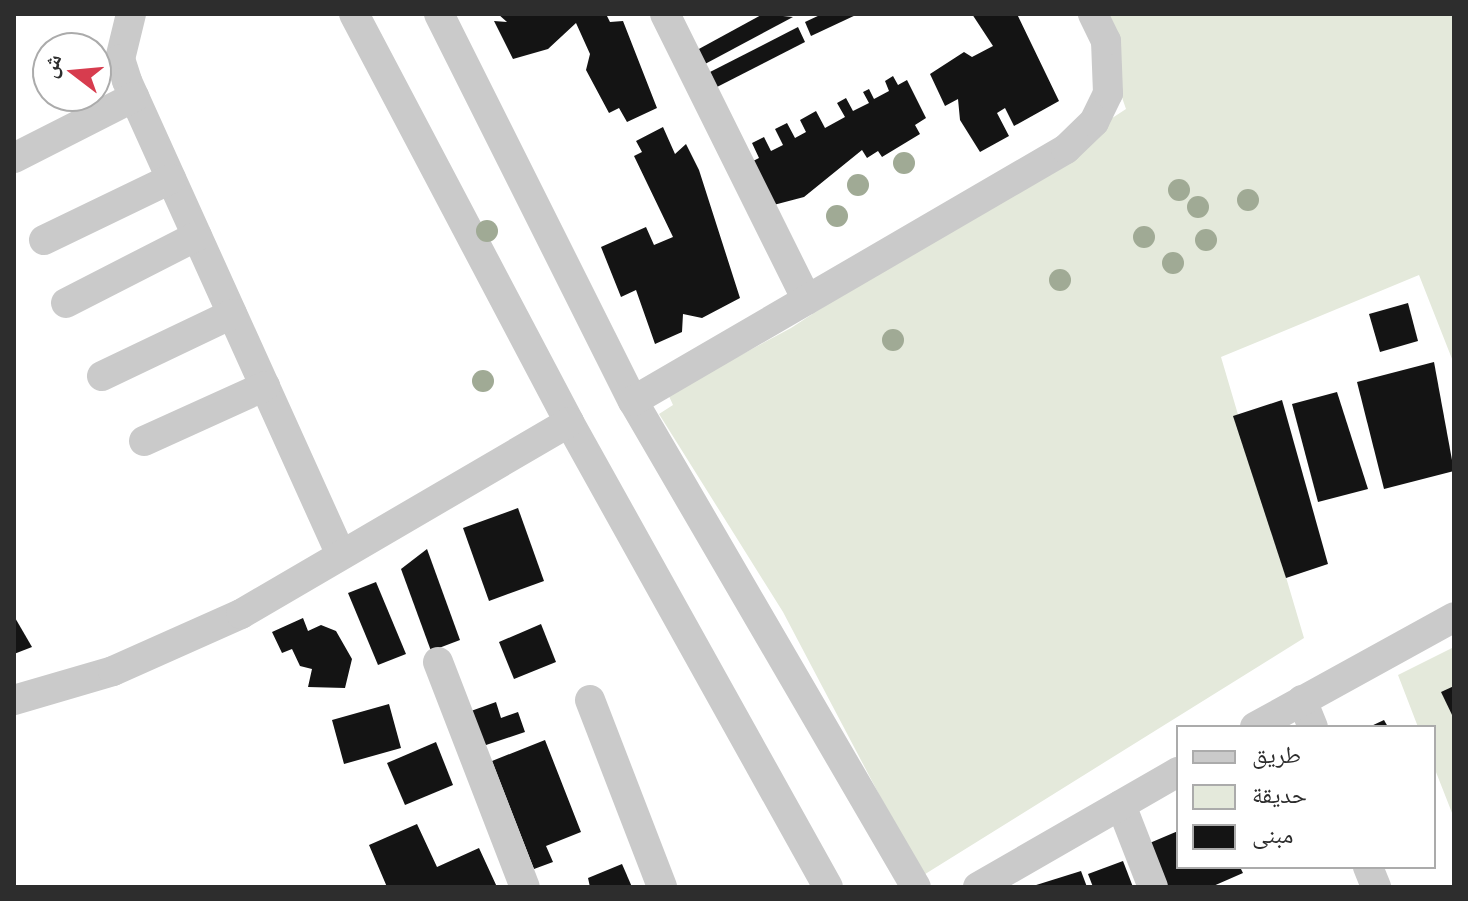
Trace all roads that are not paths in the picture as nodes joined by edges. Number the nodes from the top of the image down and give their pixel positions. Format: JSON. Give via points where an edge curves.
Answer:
{"nodes":[{"id":1,"x":131,"y":14,"type":"edge"},
{"id":2,"x":354,"y":14,"type":"edge"},
{"id":3,"x":439,"y":14,"type":"edge"},
{"id":4,"x":665,"y":14,"type":"edge"},
{"id":5,"x":1093,"y":14,"type":"edge"},
{"id":6,"x":134,"y":97,"type":"junction"},
{"id":7,"x":14,"y":158,"type":"edge"},
{"id":8,"x":171,"y":179,"type":"junction"},
{"id":9,"x":197,"y":236,"type":"junction"},
{"id":10,"x":44,"y":240,"type":"dead end"},
{"id":11,"x":807,"y":300,"type":"junction"},
{"id":12,"x":66,"y":303,"type":"dead end"},
{"id":13,"x":232,"y":314,"type":"junction"},
{"id":14,"x":102,"y":376,"type":"dead end"},
{"id":15,"x":265,"y":386,"type":"junction"},
{"id":16,"x":633,"y":401,"type":"junction"},
{"id":17,"x":569,"y":422,"type":"junction"},
{"id":18,"x":144,"y":441,"type":"dead end"},
{"id":19,"x":341,"y":555,"type":"junction"},
{"id":20,"x":1454,"y":617,"type":"edge"},
{"id":21,"x":438,"y":662,"type":"dead end"},
{"id":22,"x":14,"y":700,"type":"edge"},
{"id":23,"x":590,"y":700,"type":"dead end"},
{"id":24,"x":1307,"y":713,"type":"edge"},
{"id":25,"x":1262,"y":725,"type":"edge"},
{"id":26,"x":1176,"y":773,"type":"edge"},
{"id":27,"x":1121,"y":805,"type":"junction"},
{"id":28,"x":1018,"y":876,"type":"edge"},
{"id":29,"x":525,"y":887,"type":"edge"},
{"id":30,"x":662,"y":887,"type":"edge"},
{"id":31,"x":828,"y":887,"type":"edge"},
{"id":32,"x":916,"y":887,"type":"edge"},
{"id":33,"x":978,"y":887,"type":"edge"},
{"id":34,"x":1153,"y":887,"type":"edge"}],
"edges":[{"from":1,"to":6,"type":"street","via":[[120,59]]},
{"from":2,"to":17,"type":"street"},
{"from":3,"to":16,"type":"street"},
{"from":4,"to":11,"type":"street"},
{"from":5,"to":11,"type":"street","via":[[1111,68],[1094,122],[1066,149]]},
{"from":6,"to":7,"type":"street"},
{"from":6,"to":8,"type":"street"},
{"from":8,"to":9,"type":"street"},
{"from":8,"to":10,"type":"street"},
{"from":9,"to":12,"type":"street"},
{"from":9,"to":13,"type":"street"},
{"from":11,"to":16,"type":"street"},
{"from":13,"to":14,"type":"street"},
{"from":13,"to":15,"type":"street"},
{"from":15,"to":18,"type":"street"},
{"from":15,"to":19,"type":"street"},
{"from":16,"to":32,"type":"street"},
{"from":17,"to":19,"type":"street"},
{"from":17,"to":31,"type":"street"},
{"from":19,"to":22,"type":"street","via":[[241,614],[127,665]]},
{"from":20,"to":24,"type":"street"},
{"from":21,"to":29,"type":"street"},
{"from":23,"to":30,"type":"street"},
{"from":24,"to":25,"type":"street"},
{"from":26,"to":27,"type":"street"},
{"from":27,"to":28,"type":"street"},
{"from":27,"to":34,"type":"street"},
{"from":28,"to":33,"type":"street"}]}
